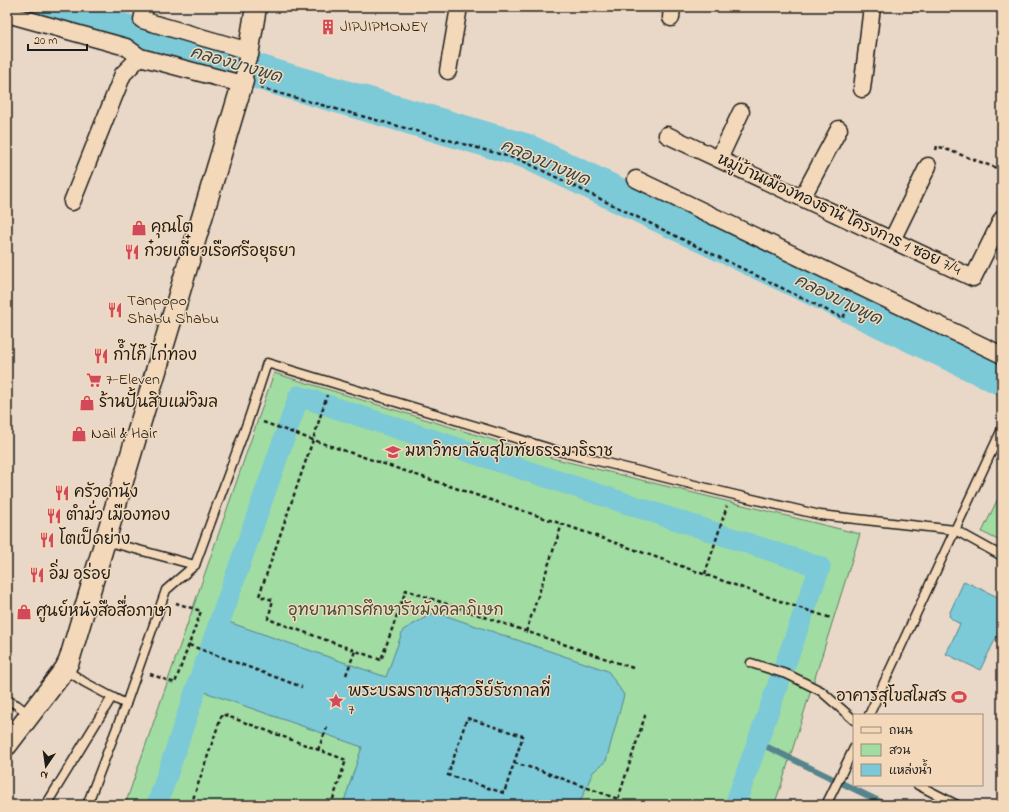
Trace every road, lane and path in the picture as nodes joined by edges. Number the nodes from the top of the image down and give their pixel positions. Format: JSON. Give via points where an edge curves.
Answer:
{"nodes":[{"id":1,"x":145,"y":7,"type":"edge"},
{"id":2,"x":256,"y":7,"type":"edge"},
{"id":3,"x":459,"y":7,"type":"edge"},
{"id":4,"x":872,"y":7,"type":"edge"},
{"id":5,"x":7,"y":14,"type":"edge"},
{"id":6,"x":248,"y":53,"type":"junction"},
{"id":7,"x":140,"y":57,"type":"junction"},
{"id":8,"x":448,"y":71,"type":"dead end"},
{"id":9,"x":242,"y":82,"type":"junction"},
{"id":10,"x":862,"y":89,"type":"dead end"},
{"id":11,"x":741,"y":112,"type":"dead end"},
{"id":12,"x":839,"y":129,"type":"dead end"},
{"id":13,"x":666,"y":134,"type":"dead end"},
{"id":14,"x":719,"y":159,"type":"junction"},
{"id":15,"x":928,"y":166,"type":"joint"},
{"id":16,"x":1002,"y":170,"type":"edge"},
{"id":17,"x":636,"y":179,"type":"dead end"},
{"id":18,"x":802,"y":198,"type":"junction"},
{"id":19,"x":72,"y":202,"type":"dead end"},
{"id":20,"x":1002,"y":219,"type":"edge"},
{"id":21,"x":892,"y":240,"type":"junction"},
{"id":22,"x":843,"y":318,"type":"dead end"},
{"id":23,"x":1002,"y":355,"type":"edge"},
{"id":24,"x":328,"y":394,"type":"dead end"},
{"id":25,"x":266,"y":423,"type":"dead end"},
{"id":26,"x":1002,"y":429,"type":"edge"},
{"id":27,"x":313,"y":440,"type":"junction"},
{"id":28,"x":722,"y":520,"type":"dead end"},
{"id":29,"x":562,"y":524,"type":"junction"},
{"id":30,"x":955,"y":530,"type":"junction"},
{"id":31,"x":105,"y":541,"type":"junction"},
{"id":32,"x":1002,"y":556,"type":"edge"},
{"id":33,"x":195,"y":565,"type":"junction"},
{"id":34,"x":705,"y":574,"type":"junction"},
{"id":35,"x":163,"y":598,"type":"junction"},
{"id":36,"x":831,"y":618,"type":"dead end"},
{"id":37,"x":526,"y":632,"type":"junction"},
{"id":38,"x":189,"y":645,"type":"junction"},
{"id":39,"x":355,"y":651,"type":"junction"},
{"id":40,"x":751,"y":663,"type":"dead end"},
{"id":41,"x":633,"y":668,"type":"dead end"},
{"id":42,"x":65,"y":669,"type":"junction"},
{"id":43,"x":138,"y":669,"type":"junction"},
{"id":44,"x":346,"y":675,"type":"dead end"},
{"id":45,"x":302,"y":687,"type":"dead end"},
{"id":46,"x":112,"y":697,"type":"junction"},
{"id":47,"x":7,"y":700,"type":"edge"},
{"id":48,"x":126,"y":704,"type":"junction"},
{"id":49,"x":646,"y":713,"type":"dead end"},
{"id":50,"x":869,"y":714,"type":"edge"},
{"id":51,"x":30,"y":715,"type":"junction"},
{"id":52,"x":853,"y":719,"type":"edge"},
{"id":53,"x":328,"y":725,"type":"dead end"},
{"id":54,"x":7,"y":745,"type":"edge"},
{"id":55,"x":318,"y":750,"type":"junction"},
{"id":56,"x":853,"y":751,"type":"edge"},
{"id":57,"x":514,"y":763,"type":"junction"},
{"id":58,"x":920,"y":786,"type":"edge"},
{"id":59,"x":618,"y":798,"type":"junction"},
{"id":60,"x":46,"y":805,"type":"edge"},
{"id":61,"x":87,"y":805,"type":"edge"},
{"id":62,"x":191,"y":805,"type":"edge"},
{"id":63,"x":331,"y":805,"type":"edge"},
{"id":64,"x":616,"y":805,"type":"edge"},
{"id":65,"x":826,"y":805,"type":"edge"},
{"id":66,"x":957,"y":805,"type":"edge"}],
"edges":[{"from":1,"to":6,"type":"street","via":[[142,20]]},
{"from":2,"to":6,"type":"street"},
{"from":3,"to":8,"type":"street"},
{"from":4,"to":10,"type":"street"},
{"from":5,"to":7,"type":"street","via":[[126,47]]},
{"from":6,"to":9,"type":"street"},
{"from":7,"to":9,"type":"street"},
{"from":7,"to":19,"type":"street","via":[[123,74]]},
{"from":9,"to":22,"type":"path","via":[[522,160]]},
{"from":9,"to":31,"type":"street"},
{"from":11,"to":14,"type":"street"},
{"from":12,"to":18,"type":"street"},
{"from":13,"to":14,"type":"street","name":"หมู่บ้านเมืองทองธานี โครงการ 1 ซอย 7/4"},
{"from":14,"to":18,"type":"street","name":"หมู่บ้านเมืองทองธานี โครงการ 1 ซอย 7/4"},
{"from":15,"to":16,"type":"path","via":[[938,146]]},
{"from":15,"to":21,"type":"street"},
{"from":17,"to":23,"type":"street"},
{"from":18,"to":21,"type":"street","name":"หมู่บ้านเมืองทองธานี โครงการ 1 ซอย 7/4"},
{"from":20,"to":21,"type":"street","name":"หมู่บ้านเมืองทองธานี โครงการ 1 ซอย 7/4","via":[[973,278]]},
{"from":24,"to":27,"type":"path"},
{"from":25,"to":27,"type":"path"},
{"from":26,"to":30,"type":"lane"},
{"from":27,"to":29,"type":"path"},
{"from":27,"to":39,"type":"path","via":[[259,596],[273,600],[268,619]]},
{"from":28,"to":34,"type":"path"},
{"from":29,"to":34,"type":"path"},
{"from":29,"to":37,"type":"path"},
{"from":30,"to":32,"type":"lane"},
{"from":30,"to":33,"type":"lane","via":[[820,515],[731,494],[558,451],[267,363]]},
{"from":30,"to":50,"type":"lane"},
{"from":31,"to":33,"type":"lane"},
{"from":31,"to":42,"type":"street"},
{"from":33,"to":35,"type":"lane","via":[[166,590]]},
{"from":34,"to":36,"type":"path"},
{"from":35,"to":38,"type":"path","via":[[201,611]]},
{"from":35,"to":43,"type":"lane"},
{"from":37,"to":39,"type":"path","via":[[406,590],[381,660]]},
{"from":37,"to":41,"type":"path"},
{"from":38,"to":43,"type":"path","via":[[175,683]]},
{"from":38,"to":45,"type":"path"},
{"from":39,"to":44,"type":"path"},
{"from":40,"to":52,"type":"lane","via":[[789,675],[821,690]]},
{"from":42,"to":46,"type":"lane"},
{"from":42,"to":51,"type":"street"},
{"from":43,"to":48,"type":"lane"},
{"from":46,"to":48,"type":"lane"},
{"from":46,"to":60,"type":"lane"},
{"from":47,"to":51,"type":"lane"},
{"from":48,"to":61,"type":"lane"},
{"from":49,"to":59,"type":"path"},
{"from":51,"to":54,"type":"street"},
{"from":53,"to":55,"type":"path"},
{"from":55,"to":62,"type":"path","via":[[222,714]]},
{"from":55,"to":63,"type":"path","via":[[346,760]]},
{"from":56,"to":65,"type":"lane"},
{"from":57,"to":57,"type":"path","via":[[504,793],[448,775],[467,718],[523,736]]},
{"from":57,"to":59,"type":"path"},
{"from":58,"to":66,"type":"lane"},
{"from":59,"to":64,"type":"path"}]}
